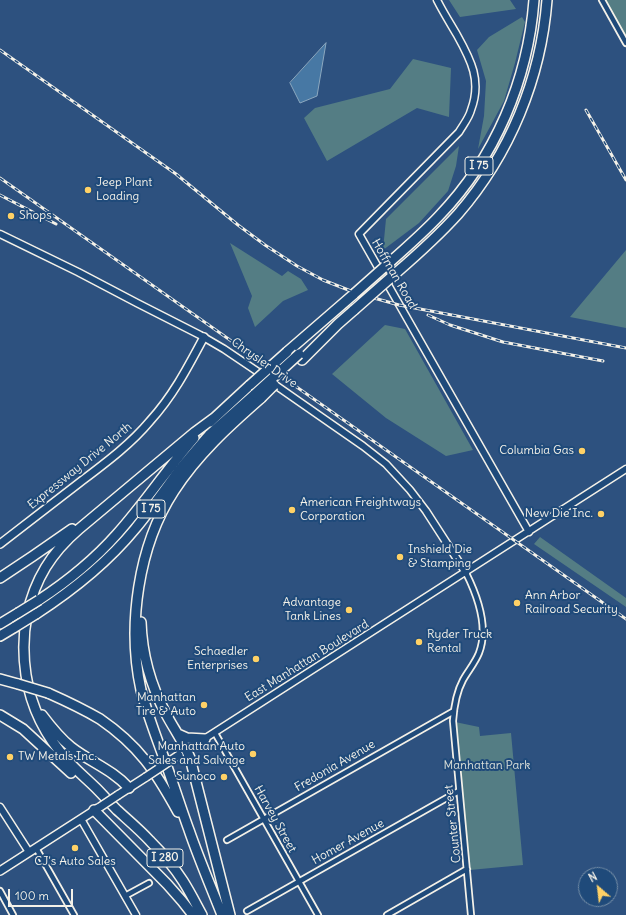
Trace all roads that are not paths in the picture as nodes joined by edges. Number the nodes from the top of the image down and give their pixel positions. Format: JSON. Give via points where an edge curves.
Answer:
{"nodes":[{"id":1,"x":437,"y":0,"type":"edge"},
{"id":2,"x":534,"y":0,"type":"edge"},
{"id":3,"x":602,"y":0,"type":"edge"},
{"id":4,"x":547,"y":1,"type":"edge"},
{"id":5,"x":626,"y":43,"type":"edge"},
{"id":6,"x":0,"y":234,"type":"edge"},
{"id":7,"x":204,"y":337,"type":"junction"},
{"id":8,"x":258,"y":396,"type":"junction"},
{"id":9,"x":214,"y":418,"type":"junction"},
{"id":10,"x":626,"y":469,"type":"edge"},
{"id":11,"x":169,"y":499,"type":"junction"},
{"id":12,"x":102,"y":510,"type":"junction"},
{"id":13,"x":529,"y":532,"type":"junction"},
{"id":14,"x":0,"y":544,"type":"edge"},
{"id":15,"x":466,"y":573,"type":"junction"},
{"id":16,"x":0,"y":578,"type":"edge"},
{"id":17,"x":0,"y":624,"type":"edge"},
{"id":18,"x":0,"y":636,"type":"edge"},
{"id":19,"x":0,"y":679,"type":"edge"},
{"id":20,"x":33,"y":702,"type":"junction"},
{"id":21,"x":454,"y":711,"type":"junction"},
{"id":22,"x":0,"y":715,"type":"edge"},
{"id":23,"x":215,"y":733,"type":"junction"},
{"id":24,"x":178,"y":734,"type":"junction"},
{"id":25,"x":205,"y":739,"type":"junction"},
{"id":26,"x":183,"y":753,"type":"junction"},
{"id":27,"x":129,"y":788,"type":"junction"},
{"id":28,"x":460,"y":791,"type":"junction"},
{"id":29,"x":0,"y":807,"type":"edge"},
{"id":30,"x":97,"y":808,"type":"junction"},
{"id":31,"x":117,"y":810,"type":"junction"},
{"id":32,"x":81,"y":819,"type":"junction"},
{"id":33,"x":264,"y":819,"type":"junction"},
{"id":34,"x":189,"y":830,"type":"junction"},
{"id":35,"x":227,"y":840,"type":"dead end"},
{"id":36,"x":36,"y":848,"type":"junction"},
{"id":37,"x":29,"y":852,"type":"junction"},
{"id":38,"x":467,"y":869,"type":"junction"},
{"id":39,"x":0,"y":871,"type":"edge"},
{"id":40,"x":299,"y":881,"type":"junction"},
{"id":41,"x":149,"y":883,"type":"dead end"},
{"id":42,"x":0,"y":892,"type":"edge"},
{"id":43,"x":125,"y":896,"type":"junction"},
{"id":44,"x":247,"y":911,"type":"dead end"},
{"id":45,"x":13,"y":915,"type":"edge"},
{"id":46,"x":74,"y":915,"type":"edge"},
{"id":47,"x":136,"y":915,"type":"edge"},
{"id":48,"x":193,"y":915,"type":"edge"},
{"id":49,"x":202,"y":915,"type":"edge"},
{"id":50,"x":222,"y":915,"type":"edge"},
{"id":51,"x":230,"y":915,"type":"edge"},
{"id":52,"x":318,"y":915,"type":"edge"},
{"id":53,"x":387,"y":915,"type":"edge"},
{"id":54,"x":471,"y":915,"type":"edge"}],
"edges":[{"from":1,"to":13,"type":"street","name":"Hoffman Road","via":[[473,66],[475,91],[471,111],[459,132],[359,234]]},
{"from":2,"to":9,"type":"highway","number":"I 75","bridge":true,"via":[[528,46],[512,102],[497,134],[465,185],[440,216],[417,238]]},
{"from":3,"to":5,"type":"street"},
{"from":4,"to":8,"type":"highway","number":"I 75","bridge":true,"via":[[537,62],[522,107],[510,136],[473,196],[431,242]]},
{"from":6,"to":7,"type":"street","name":"Chrysler Drive"},
{"from":7,"to":14,"type":"main road","name":"Expressway Drive North","via":[[168,398],[134,439]]},
{"from":7,"to":15,"type":"street","name":"Chrysler Drive","via":[[357,441],[386,464],[426,511]]},
{"from":8,"to":11,"type":"highway","via":[[203,454]]},
{"from":8,"to":18,"type":"highway","number":"I 75","bridge":true,"via":[[210,434],[179,470],[142,522],[107,560],[74,588]]},
{"from":9,"to":12,"type":"highway"},
{"from":9,"to":17,"type":"highway","number":"I 75","bridge":true,"via":[[182,452],[129,520],[94,557],[39,600]]},
{"from":10,"to":13,"type":"street","name":"East Manhattan Boulevard"},
{"from":11,"to":24,"type":"highway","via":[[147,565],[141,626],[144,651],[153,683]]},
{"from":11,"to":34,"type":"highway","via":[[155,528],[144,564],[138,603],[136,650],[145,705]]},
{"from":12,"to":16,"type":"highway","via":[[91,514]]},
{"from":12,"to":20,"type":"highway","via":[[72,535],[55,554],[33,593],[26,622],[24,649],[27,683]]},
{"from":13,"to":15,"type":"street","name":"East Manhattan Boulevard"},
{"from":15,"to":21,"type":"street","name":"Counter Street","via":[[481,614],[482,640],[479,653],[459,688]]},
{"from":15,"to":23,"type":"street","name":"East Manhattan Boulevard"},
{"from":19,"to":34,"type":"highway","bridge":true,"via":[[48,693],[101,720],[137,751],[163,785]]},
{"from":20,"to":27,"type":"highway","via":[[63,740],[116,776]]},
{"from":20,"to":31,"type":"highway","via":[[55,746]]},
{"from":21,"to":28,"type":"street","name":"Counter Street"},
{"from":21,"to":33,"type":"street","name":"Fredonia Avenue"},
{"from":22,"to":31,"type":"highway","via":[[23,729],[92,792]]},
{"from":23,"to":25,"type":"street","name":"East Manhattan Boulevard"},
{"from":23,"to":33,"type":"street","name":"Harvey Street"},
{"from":24,"to":25,"type":"highway","via":[[187,738]]},
{"from":24,"to":26,"type":"highway"},
{"from":25,"to":26,"type":"street","name":"East Manhattan Boulevard"},
{"from":26,"to":27,"type":"main road","name":"East Manhattan Boulevard","bridge":true},
{"from":26,"to":51,"type":"highway","via":[[191,761]]},
{"from":27,"to":30,"type":"main road","name":"East Manhattan Boulevard","bridge":true},
{"from":28,"to":38,"type":"street","name":"Counter Street"},
{"from":28,"to":40,"type":"street","name":"Homer Avenue"},
{"from":29,"to":37,"type":"street"},
{"from":30,"to":32,"type":"main road","name":"East Manhattan Boulevard"},
{"from":30,"to":48,"type":"highway","via":[[176,893]]},
{"from":31,"to":49,"type":"highway","number":"I 280","via":[[150,840],[173,867]]},
{"from":32,"to":36,"type":"main road","name":"East Manhattan Boulevard"},
{"from":32,"to":43,"type":"street"},
{"from":33,"to":35,"type":"street","name":"Fredonia Avenue"},
{"from":33,"to":40,"type":"street","name":"Harvey Street"},
{"from":34,"to":50,"type":"highway","number":"I 280"},
{"from":36,"to":37,"type":"main road","name":"East Manhattan Boulevard"},
{"from":36,"to":46,"type":"street"},
{"from":37,"to":39,"type":"main road","name":"East Manhattan Boulevard"},
{"from":38,"to":53,"type":"street"},
{"from":38,"to":54,"type":"street","name":"Counter Street"},
{"from":40,"to":44,"type":"street","name":"Homer Avenue"},
{"from":40,"to":52,"type":"street","name":"Harvey Street"},
{"from":41,"to":43,"type":"street"},
{"from":42,"to":45,"type":"street"},
{"from":43,"to":47,"type":"street"}]}
